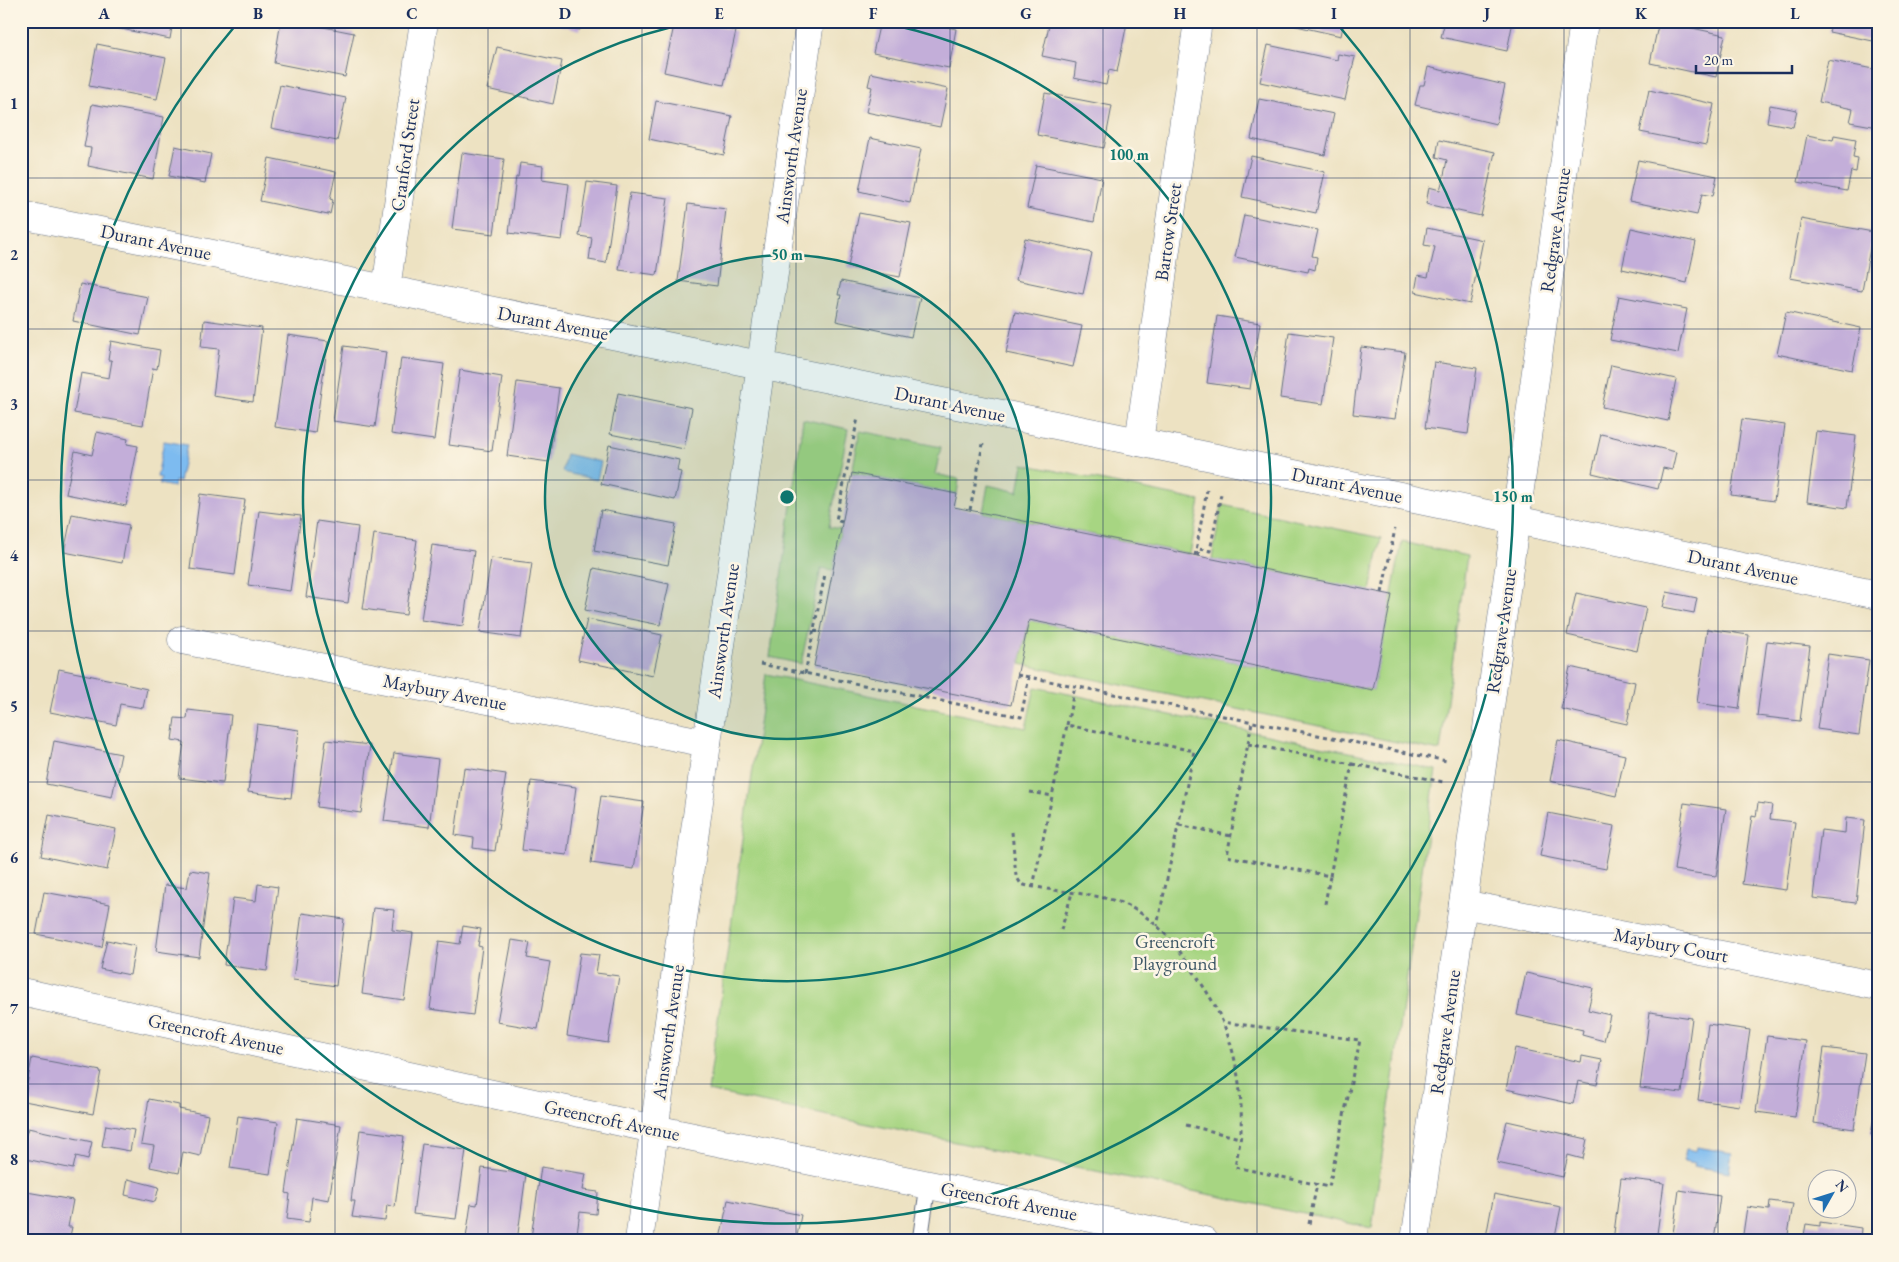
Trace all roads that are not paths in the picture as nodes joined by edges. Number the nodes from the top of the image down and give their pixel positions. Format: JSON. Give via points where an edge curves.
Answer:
{"nodes":[{"id":1,"x":424,"y":21,"type":"edge"},
{"id":2,"x":810,"y":21,"type":"edge"},
{"id":3,"x":1198,"y":21,"type":"edge"},
{"id":4,"x":1584,"y":21,"type":"edge"},
{"id":5,"x":21,"y":215,"type":"edge"},
{"id":6,"x":386,"y":290,"type":"junction"},
{"id":7,"x":761,"y":365,"type":"junction"},
{"id":8,"x":1139,"y":442,"type":"junction"},
{"id":9,"x":1516,"y":520,"type":"junction"},
{"id":10,"x":1878,"y":595,"type":"edge"},
{"id":11,"x":182,"y":640,"type":"dead end"},
{"id":12,"x":707,"y":743,"type":"junction"},
{"id":13,"x":1464,"y":904,"type":"junction"},
{"id":14,"x":1878,"y":986,"type":"edge"},
{"id":15,"x":21,"y":992,"type":"edge"},
{"id":16,"x":654,"y":1129,"type":"junction"},
{"id":17,"x":928,"y":1185,"type":"junction"},
{"id":18,"x":639,"y":1241,"type":"edge"},
{"id":19,"x":920,"y":1241,"type":"edge"},
{"id":20,"x":1204,"y":1241,"type":"edge"},
{"id":21,"x":1415,"y":1241,"type":"edge"}],
"edges":[{"from":1,"to":6,"type":"street","name":"Cranford Street"},
{"from":2,"to":7,"type":"street","name":"Ainsworth Avenue"},
{"from":3,"to":8,"type":"street","name":"Bartow Street"},
{"from":4,"to":9,"type":"street","name":"Redgrave Avenue"},
{"from":5,"to":6,"type":"street","name":"Durant Avenue"},
{"from":6,"to":7,"type":"street","name":"Durant Avenue"},
{"from":7,"to":8,"type":"street","name":"Durant Avenue"},
{"from":7,"to":12,"type":"street","name":"Ainsworth Avenue"},
{"from":8,"to":9,"type":"street","name":"Durant Avenue"},
{"from":9,"to":10,"type":"street","name":"Durant Avenue"},
{"from":9,"to":13,"type":"street","name":"Redgrave Avenue"},
{"from":11,"to":12,"type":"street","name":"Maybury Avenue"},
{"from":12,"to":16,"type":"street","name":"Ainsworth Avenue"},
{"from":13,"to":14,"type":"street","name":"Maybury Court"},
{"from":13,"to":21,"type":"street","name":"Redgrave Avenue"},
{"from":15,"to":16,"type":"street","name":"Greencroft Avenue"},
{"from":16,"to":17,"type":"street","name":"Greencroft Avenue"},
{"from":16,"to":18,"type":"street","name":"Ainsworth Avenue"},
{"from":17,"to":19,"type":"lane"},
{"from":17,"to":20,"type":"street","name":"Greencroft Avenue"}]}
